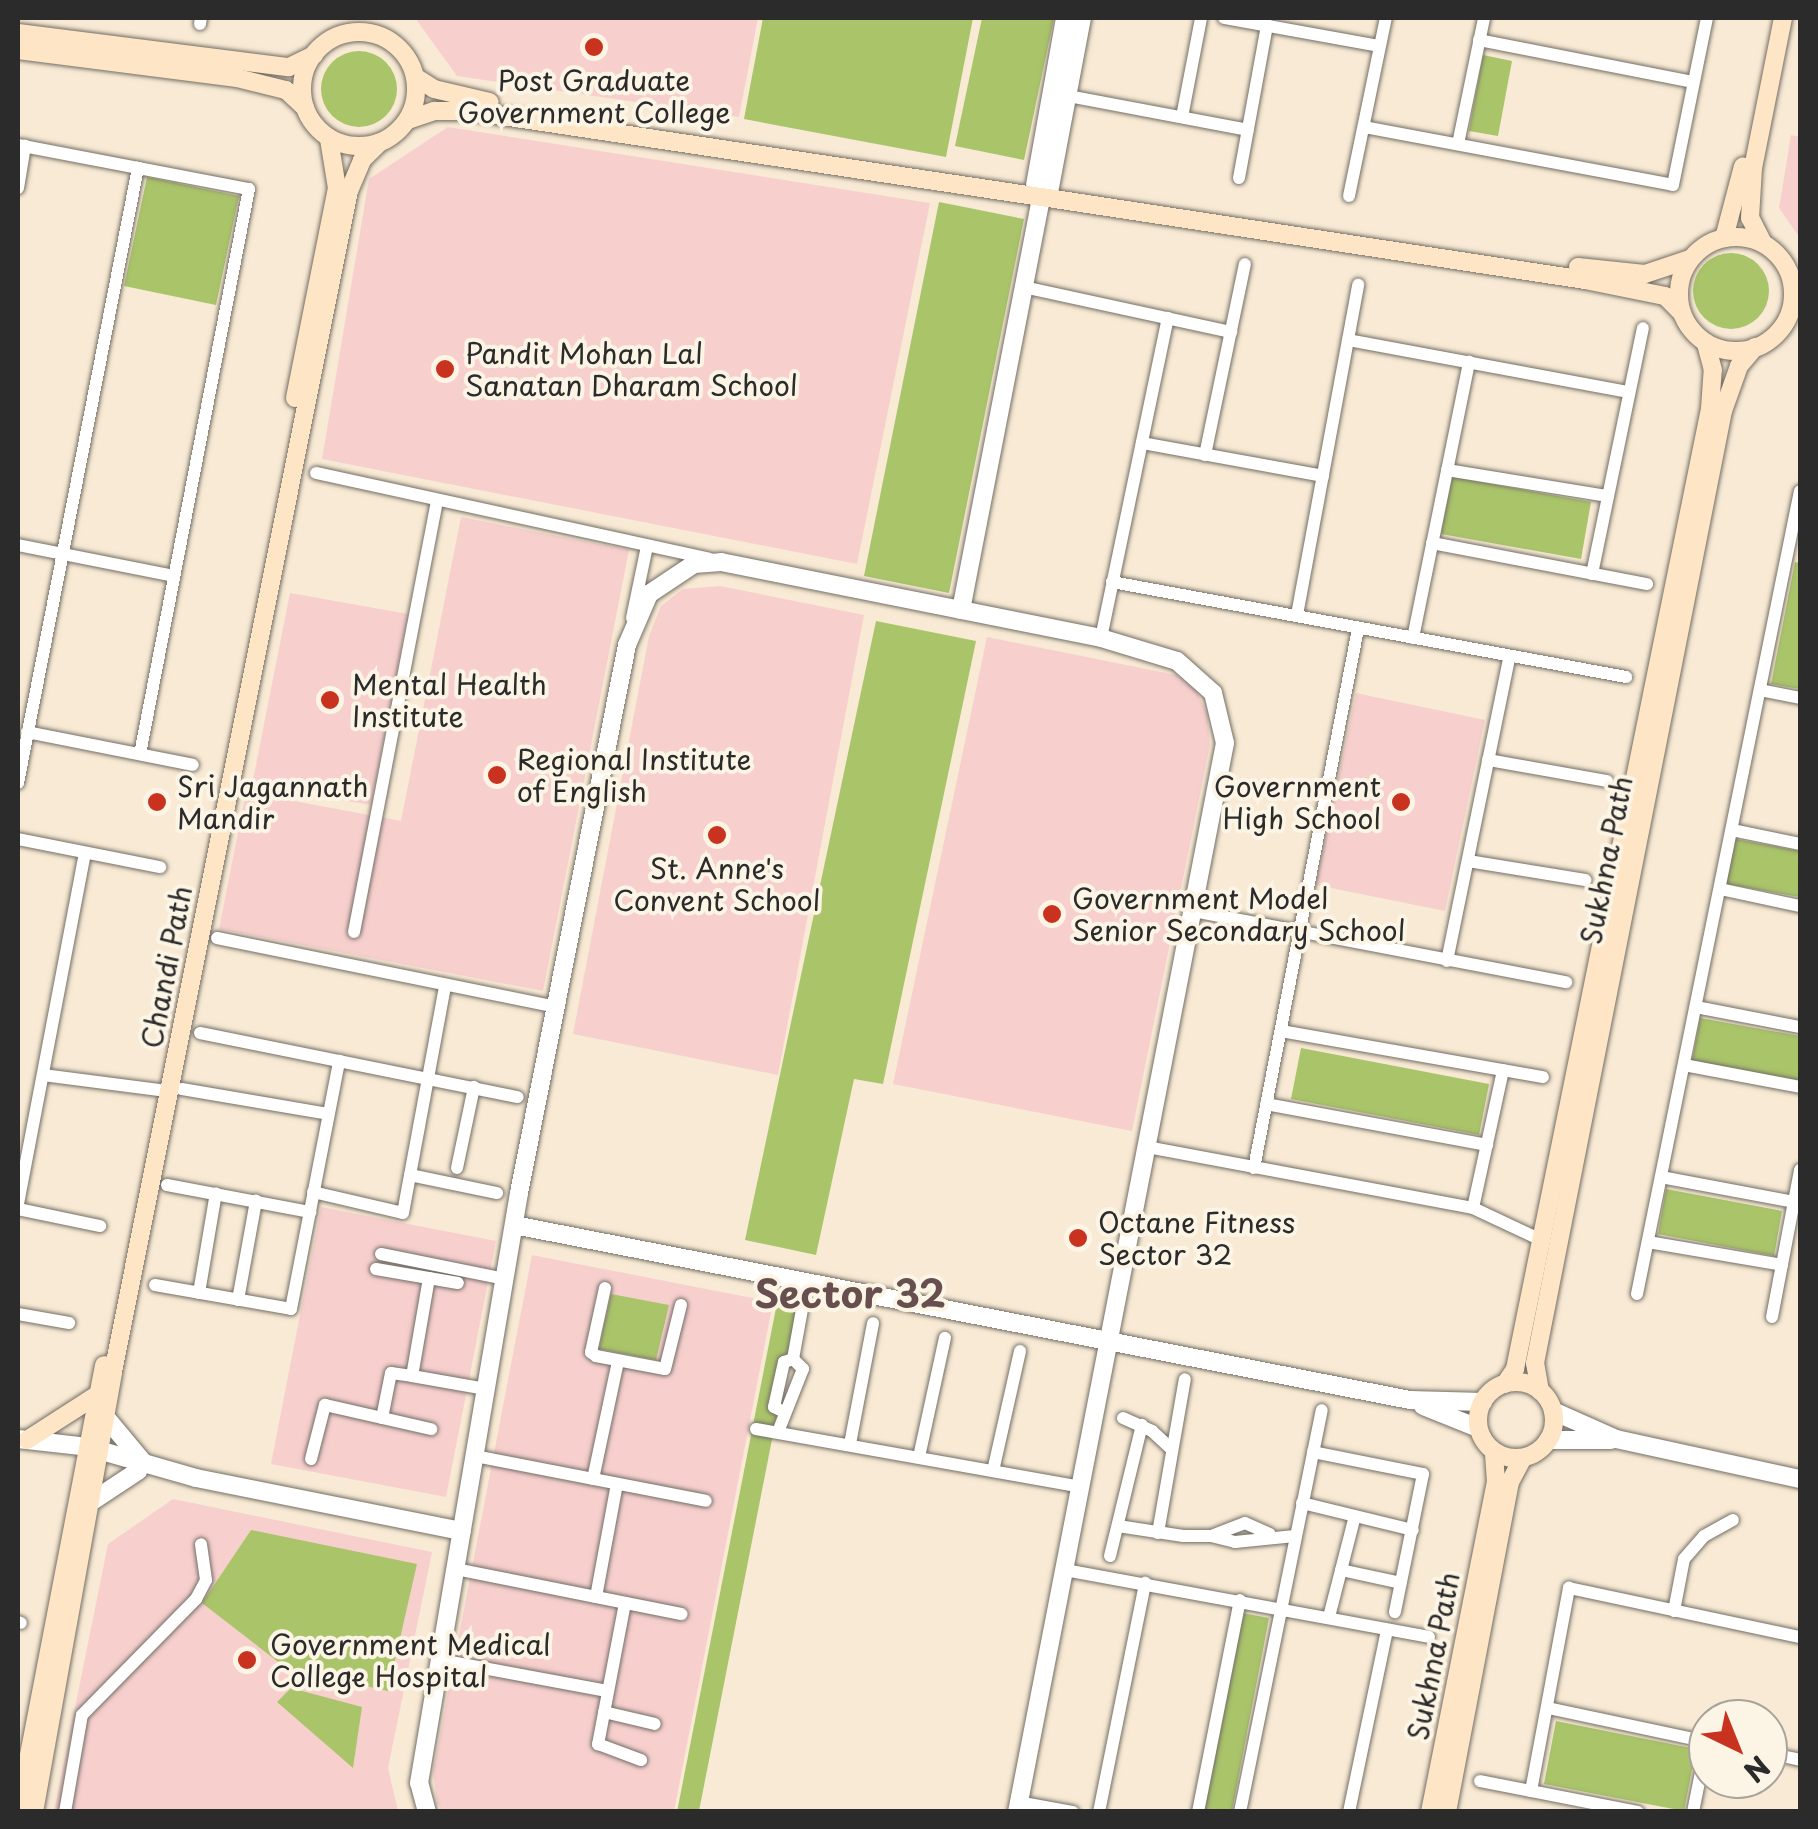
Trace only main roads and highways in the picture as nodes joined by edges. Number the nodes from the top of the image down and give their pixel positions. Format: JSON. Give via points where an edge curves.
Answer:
{"nodes":[{"id":1,"x":388,"y":18,"type":"edge"},
{"id":2,"x":1770,"y":18,"type":"edge"},
{"id":3,"x":1783,"y":18,"type":"edge"},
{"id":4,"x":357,"y":25,"type":"edge"},
{"id":5,"x":18,"y":33,"type":"edge"},
{"id":6,"x":392,"y":42,"type":"junction"},
{"id":7,"x":18,"y":50,"type":"edge"},
{"id":8,"x":314,"y":55,"type":"junction"},
{"id":9,"x":415,"y":77,"type":"junction"},
{"id":10,"x":305,"y":108,"type":"junction"},
{"id":11,"x":408,"y":120,"type":"junction"},
{"id":12,"x":329,"y":138,"type":"junction"},
{"id":13,"x":379,"y":143,"type":"junction"},
{"id":14,"x":1042,"y":190,"type":"junction"},
{"id":15,"x":1724,"y":238,"type":"junction"},
{"id":16,"x":1763,"y":243,"type":"junction"},
{"id":17,"x":1690,"y":259,"type":"junction"},
{"id":18,"x":1796,"y":284,"type":"edge"},
{"id":19,"x":1682,"y":312,"type":"junction"},
{"id":20,"x":1792,"y":322,"type":"edge"},
{"id":21,"x":1706,"y":342,"type":"junction"},
{"id":22,"x":1755,"y":348,"type":"junction"},
{"id":23,"x":1505,"y":1384,"type":"junction"},
{"id":24,"x":1540,"y":1391,"type":"junction"},
{"id":25,"x":97,"y":1395,"type":"junction"},
{"id":26,"x":22,"y":1440,"type":"edge"},
{"id":27,"x":1494,"y":1452,"type":"junction"},
{"id":28,"x":93,"y":1455,"type":"junction"},
{"id":29,"x":1524,"y":1458,"type":"junction"},
{"id":30,"x":18,"y":1812,"type":"edge"},
{"id":31,"x":34,"y":1812,"type":"edge"},
{"id":32,"x":1430,"y":1812,"type":"edge"},
{"id":33,"x":1447,"y":1812,"type":"edge"}],
"edges":[{"from":1,"to":6,"type":"main road"},
{"from":2,"to":15,"type":"main road"},
{"from":3,"to":16,"type":"main road","via":[[1752,168],[1750,218]]},
{"from":4,"to":6,"type":"main road"},
{"from":4,"to":8,"type":"main road"},
{"from":5,"to":8,"type":"main road","via":[[289,67]]},
{"from":6,"to":9,"type":"main road"},
{"from":7,"to":10,"type":"main road","via":[[237,78],[286,90]]},
{"from":8,"to":10,"type":"main road","via":[[303,80]]},
{"from":9,"to":11,"type":"main road"},
{"from":9,"to":14,"type":"main road","via":[[470,99]]},
{"from":10,"to":12,"type":"main road"},
{"from":11,"to":13,"type":"main road"},
{"from":11,"to":14,"type":"main road","via":[[434,111],[469,111]]},
{"from":12,"to":13,"type":"main road","via":[[358,147]]},
{"from":12,"to":25,"type":"main road","name":"Chandi Path","via":[[337,188]]},
{"from":13,"to":28,"type":"main road","name":"Chandi Path","via":[[362,160],[349,191],[108,1420]]},
{"from":14,"to":17,"type":"main road","via":[[1588,268],[1664,272]]},
{"from":14,"to":19,"type":"main road","via":[[1585,280],[1665,296]]},
{"from":15,"to":16,"type":"main road"},
{"from":15,"to":17,"type":"main road"},
{"from":16,"to":18,"type":"main road"},
{"from":17,"to":19,"type":"main road","via":[[1679,284]]},
{"from":18,"to":20,"type":"main road"},
{"from":19,"to":21,"type":"main road"},
{"from":20,"to":22,"type":"main road"},
{"from":21,"to":22,"type":"main road","via":[[1724,350]]},
{"from":21,"to":23,"type":"main road","name":"Sukhna Path","via":[[1713,370],[1710,409],[1515,1369]]},
{"from":22,"to":24,"type":"main road","name":"Sukhna Path","via":[[1739,366],[1722,411],[1535,1363]]},
{"from":23,"to":24,"type":"main road"},
{"from":23,"to":27,"type":"main road","via":[[1483,1402],[1478,1428]]},
{"from":24,"to":29,"type":"main road","via":[[1553,1411],[1548,1440]]},
{"from":25,"to":26,"type":"main road"},
{"from":25,"to":28,"type":"main road","name":"Chandi Path"},
{"from":27,"to":29,"type":"main road"},
{"from":27,"to":32,"type":"main road","name":"Sukhna Path","via":[[1496,1482]]},
{"from":28,"to":30,"type":"main road","name":"Chandi Path"},
{"from":28,"to":31,"type":"main road","name":"Chandi Path","via":[[94,1500]]},
{"from":29,"to":33,"type":"main road","name":"Sukhna Path","via":[[1510,1482]]}]}
